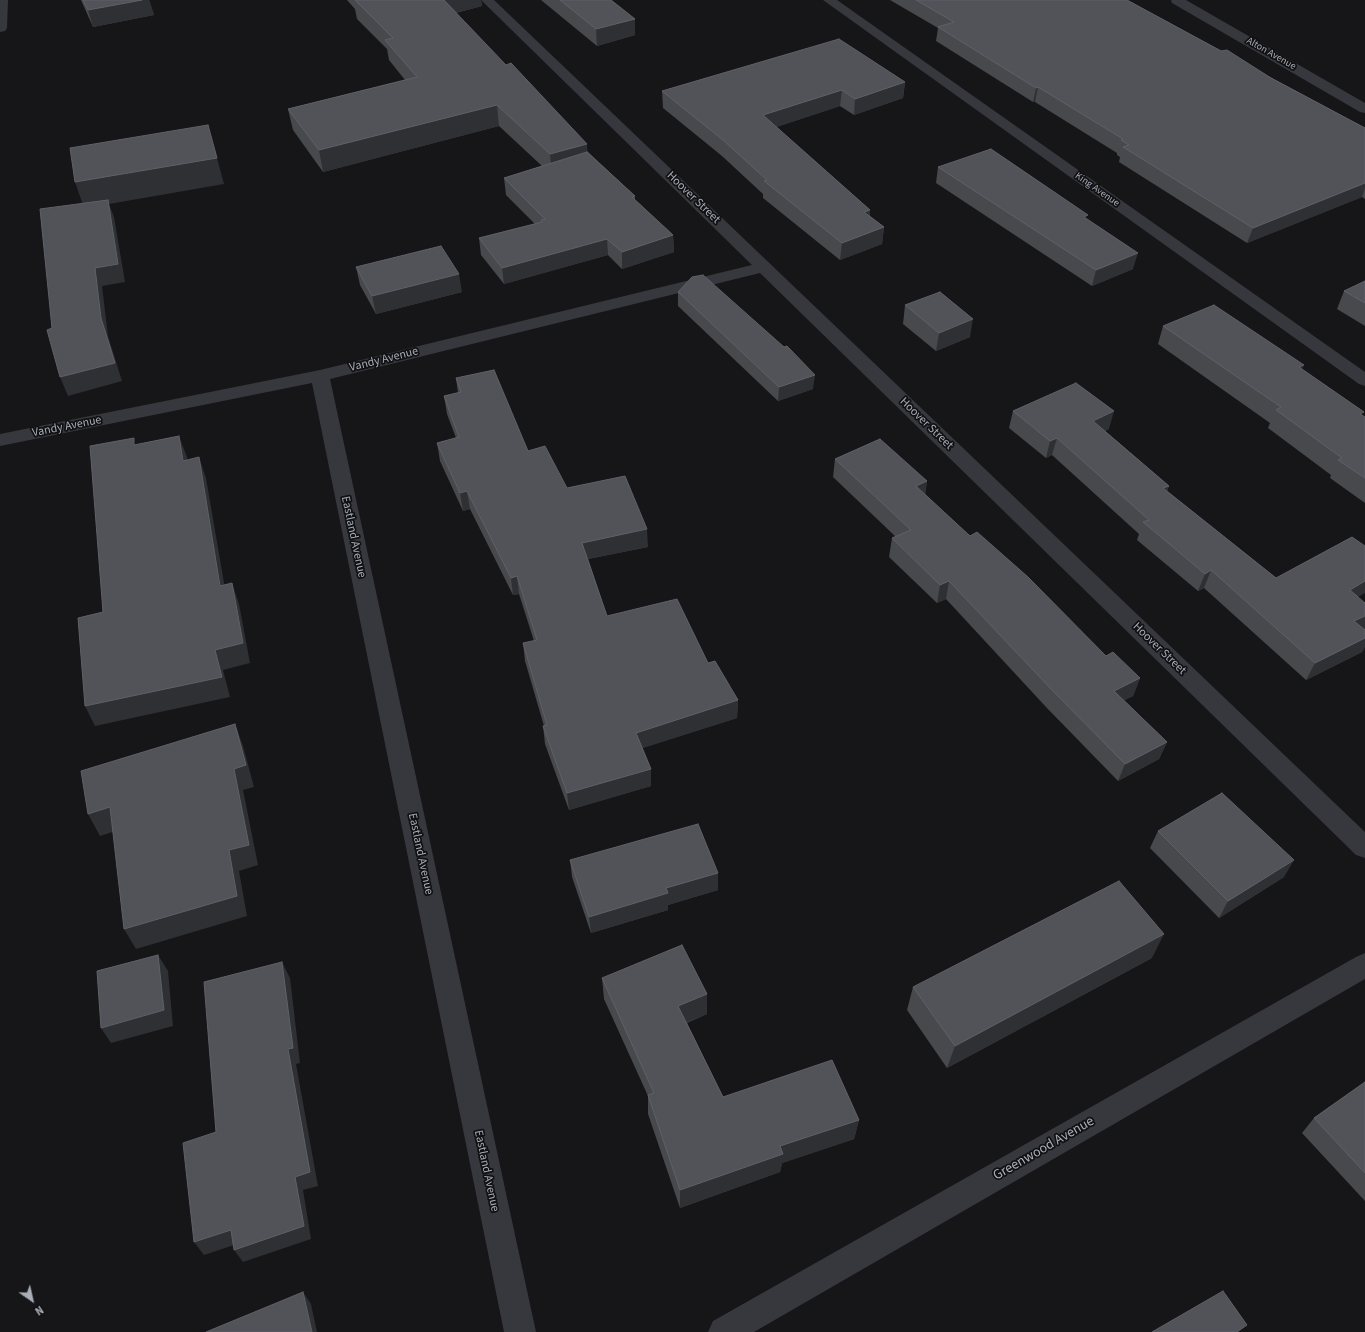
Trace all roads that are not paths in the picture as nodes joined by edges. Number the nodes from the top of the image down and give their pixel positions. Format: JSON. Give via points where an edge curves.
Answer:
{"nodes":[{"id":1,"x":2,"y":0,"type":"edge"},
{"id":2,"x":487,"y":0,"type":"edge"},
{"id":3,"x":829,"y":0,"type":"edge"},
{"id":4,"x":1177,"y":0,"type":"edge"},
{"id":5,"x":0,"y":28,"type":"edge"},
{"id":6,"x":1365,"y":109,"type":"edge"},
{"id":7,"x":765,"y":267,"type":"junction"},
{"id":8,"x":320,"y":376,"type":"junction"},
{"id":9,"x":1365,"y":380,"type":"edge"},
{"id":10,"x":0,"y":440,"type":"edge"},
{"id":11,"x":1365,"y":848,"type":"edge"},
{"id":12,"x":1365,"y":965,"type":"edge"},
{"id":13,"x":520,"y":1332,"type":"edge"},
{"id":14,"x":724,"y":1332,"type":"edge"}],
"edges":[{"from":1,"to":5,"type":"street"},
{"from":2,"to":7,"type":"street","name":"Hoover Street"},
{"from":3,"to":9,"type":"street","name":"King Avenue"},
{"from":4,"to":6,"type":"street","name":"Alton Avenue"},
{"from":7,"to":8,"type":"street","name":"Vandy Avenue"},
{"from":7,"to":11,"type":"street","name":"Hoover Street"},
{"from":8,"to":10,"type":"street","name":"Vandy Avenue"},
{"from":8,"to":13,"type":"street","name":"Eastland Avenue"},
{"from":12,"to":14,"type":"street","name":"Greenwood Avenue"}]}
